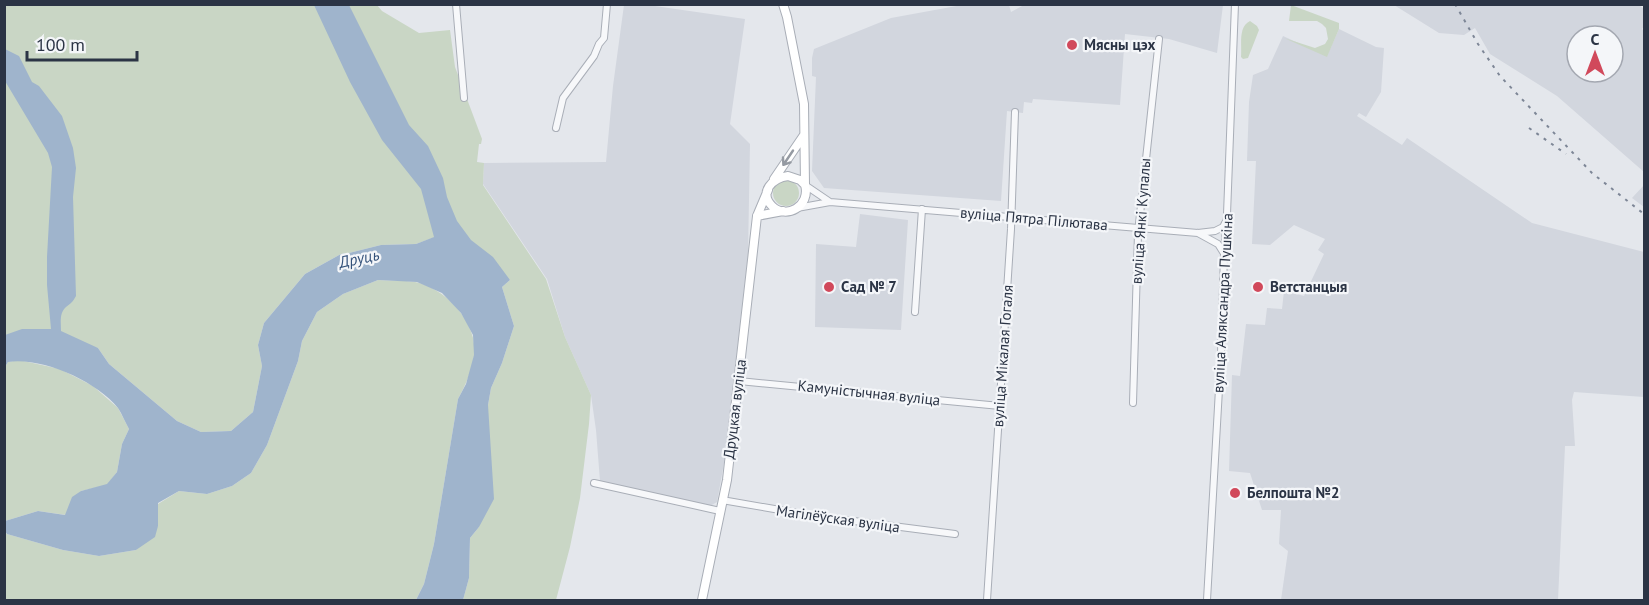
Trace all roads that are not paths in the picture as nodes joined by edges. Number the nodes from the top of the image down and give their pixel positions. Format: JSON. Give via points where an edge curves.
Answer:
{"nodes":[{"id":1,"x":456,"y":4,"type":"edge"},
{"id":2,"x":607,"y":4,"type":"edge"},
{"id":3,"x":784,"y":4,"type":"edge"},
{"id":4,"x":1234,"y":4,"type":"edge"},
{"id":5,"x":1159,"y":39,"type":"dead end"},
{"id":6,"x":464,"y":98,"type":"dead end"},
{"id":7,"x":1015,"y":112,"type":"dead end"},
{"id":8,"x":556,"y":128,"type":"dead end"},
{"id":9,"x":804,"y":134,"type":"junction"},
{"id":10,"x":805,"y":185,"type":"junction"},
{"id":11,"x":769,"y":186,"type":"junction"},
{"id":12,"x":830,"y":202,"type":"junction"},
{"id":13,"x":797,"y":208,"type":"junction"},
{"id":14,"x":922,"y":209,"type":"junction"},
{"id":15,"x":783,"y":211,"type":"junction"},
{"id":16,"x":1227,"y":214,"type":"junction"},
{"id":17,"x":758,"y":216,"type":"junction"},
{"id":18,"x":1012,"y":217,"type":"junction"},
{"id":19,"x":1139,"y":229,"type":"junction"},
{"id":20,"x":1198,"y":233,"type":"junction"},
{"id":21,"x":1224,"y":254,"type":"junction"},
{"id":22,"x":915,"y":312,"type":"dead end"},
{"id":23,"x":739,"y":381,"type":"junction"},
{"id":24,"x":1133,"y":404,"type":"dead end"},
{"id":25,"x":1000,"y":406,"type":"junction"},
{"id":26,"x":594,"y":483,"type":"dead end"},
{"id":27,"x":722,"y":500,"type":"junction"},
{"id":28,"x":720,"y":511,"type":"junction"},
{"id":29,"x":955,"y":534,"type":"dead end"},
{"id":30,"x":702,"y":600,"type":"edge"},
{"id":31,"x":987,"y":600,"type":"edge"},
{"id":32,"x":1207,"y":600,"type":"edge"}],
"edges":[{"from":1,"to":6,"type":"street"},
{"from":2,"to":8,"type":"street","via":[[604,38],[563,98]]},
{"from":3,"to":9,"type":"main road","via":[[804,104]]},
{"from":4,"to":16,"type":"street","name":"вуліца Аляксандра Пушкіна"},
{"from":5,"to":19,"type":"street","name":"вуліца Янкі Купалы"},
{"from":7,"to":18,"type":"street","name":"вуліца Мікалая Гогаля"},
{"from":9,"to":10,"type":"main road"},
{"from":9,"to":11,"type":"main road","name":"Друцкая вуліца","one_way":true},
{"from":10,"to":11,"type":"main road","via":[[788,176]]},
{"from":10,"to":12,"type":"street","name":"вуліца Пятра Пілютава"},
{"from":10,"to":13,"type":"main road","via":[[806,197]]},
{"from":11,"to":15,"type":"main road","via":[[772,206]]},
{"from":11,"to":17,"type":"main road","name":"Друцкая вуліца"},
{"from":12,"to":13,"type":"street","name":"вуліца Пятра Пілютава"},
{"from":12,"to":14,"type":"street","name":"вуліца Пятра Пілютава"},
{"from":13,"to":15,"type":"main road"},
{"from":14,"to":18,"type":"street","name":"вуліца Пятра Пілютава"},
{"from":14,"to":22,"type":"street"},
{"from":15,"to":17,"type":"main road"},
{"from":16,"to":20,"type":"street","name":"вуліца Пятра Пілютава","via":[[1223,227]]},
{"from":16,"to":21,"type":"street","name":"вуліца Аляксандра Пушкіна"},
{"from":17,"to":23,"type":"main road","name":"Друцкая вуліца"},
{"from":18,"to":19,"type":"street","name":"вуліца Пятра Пілютава"},
{"from":18,"to":25,"type":"street","name":"вуліца Мікалая Гогаля"},
{"from":19,"to":20,"type":"street","name":"вуліца Пятра Пілютава"},
{"from":19,"to":24,"type":"street","name":"вуліца Янкі Купалы"},
{"from":20,"to":21,"type":"street","via":[[1218,244]]},
{"from":21,"to":32,"type":"street","name":"вуліца Аляксандра Пушкіна"},
{"from":23,"to":25,"type":"street","name":"Камуністычная вуліца"},
{"from":23,"to":27,"type":"main road","name":"Друцкая вуліца"},
{"from":25,"to":31,"type":"street","name":"вуліца Мікалая Гогаля"},
{"from":26,"to":28,"type":"street"},
{"from":27,"to":28,"type":"main road","name":"Друцкая вуліца"},
{"from":27,"to":29,"type":"street","name":"Магілёўская вуліца"},
{"from":28,"to":30,"type":"main road","name":"Друцкая вуліца"}]}
